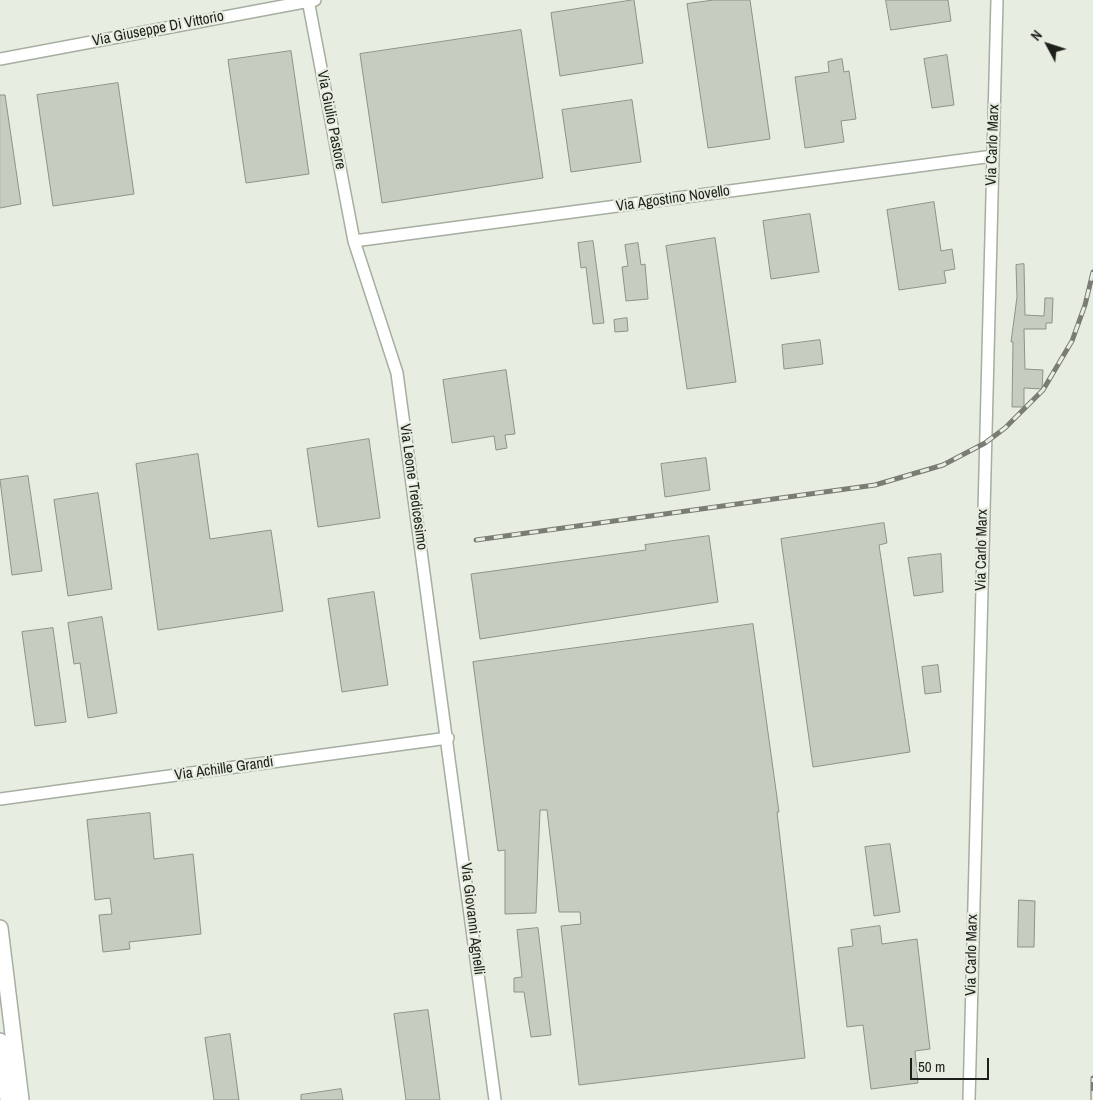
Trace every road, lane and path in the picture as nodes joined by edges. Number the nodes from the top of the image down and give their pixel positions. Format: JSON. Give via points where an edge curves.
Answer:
{"nodes":[{"id":1,"x":311,"y":0,"type":"edge"},
{"id":2,"x":996,"y":0,"type":"edge"},
{"id":3,"x":0,"y":59,"type":"edge"},
{"id":4,"x":992,"y":156,"type":"junction"},
{"id":5,"x":354,"y":241,"type":"junction"},
{"id":6,"x":448,"y":738,"type":"junction"},
{"id":7,"x":0,"y":799,"type":"edge"},
{"id":8,"x":0,"y":928,"type":"edge"},
{"id":9,"x":0,"y":1040,"type":"edge"},
{"id":10,"x":8,"y":1100,"type":"edge"},
{"id":11,"x":21,"y":1100,"type":"edge"},
{"id":12,"x":495,"y":1100,"type":"edge"},
{"id":13,"x":969,"y":1100,"type":"edge"}],
"edges":[{"from":1,"to":3,"type":"street","name":"Via Giuseppe Di Vittorio"},
{"from":1,"to":5,"type":"street","name":"Via Giulio Pastore"},
{"from":2,"to":4,"type":"street","name":"Via Carlo Marx"},
{"from":4,"to":5,"type":"street","name":"Via Agostino Novello"},
{"from":4,"to":13,"type":"street","name":"Via Carlo Marx"},
{"from":5,"to":6,"type":"street","name":"Via Leone Tredicesimo","via":[[397,373]]},
{"from":6,"to":7,"type":"street","name":"Via Achille Grandi"},
{"from":6,"to":12,"type":"street","name":"Via Giovanni Agnelli"},
{"from":8,"to":11,"type":"main road"},
{"from":9,"to":10,"type":"main road"}]}
